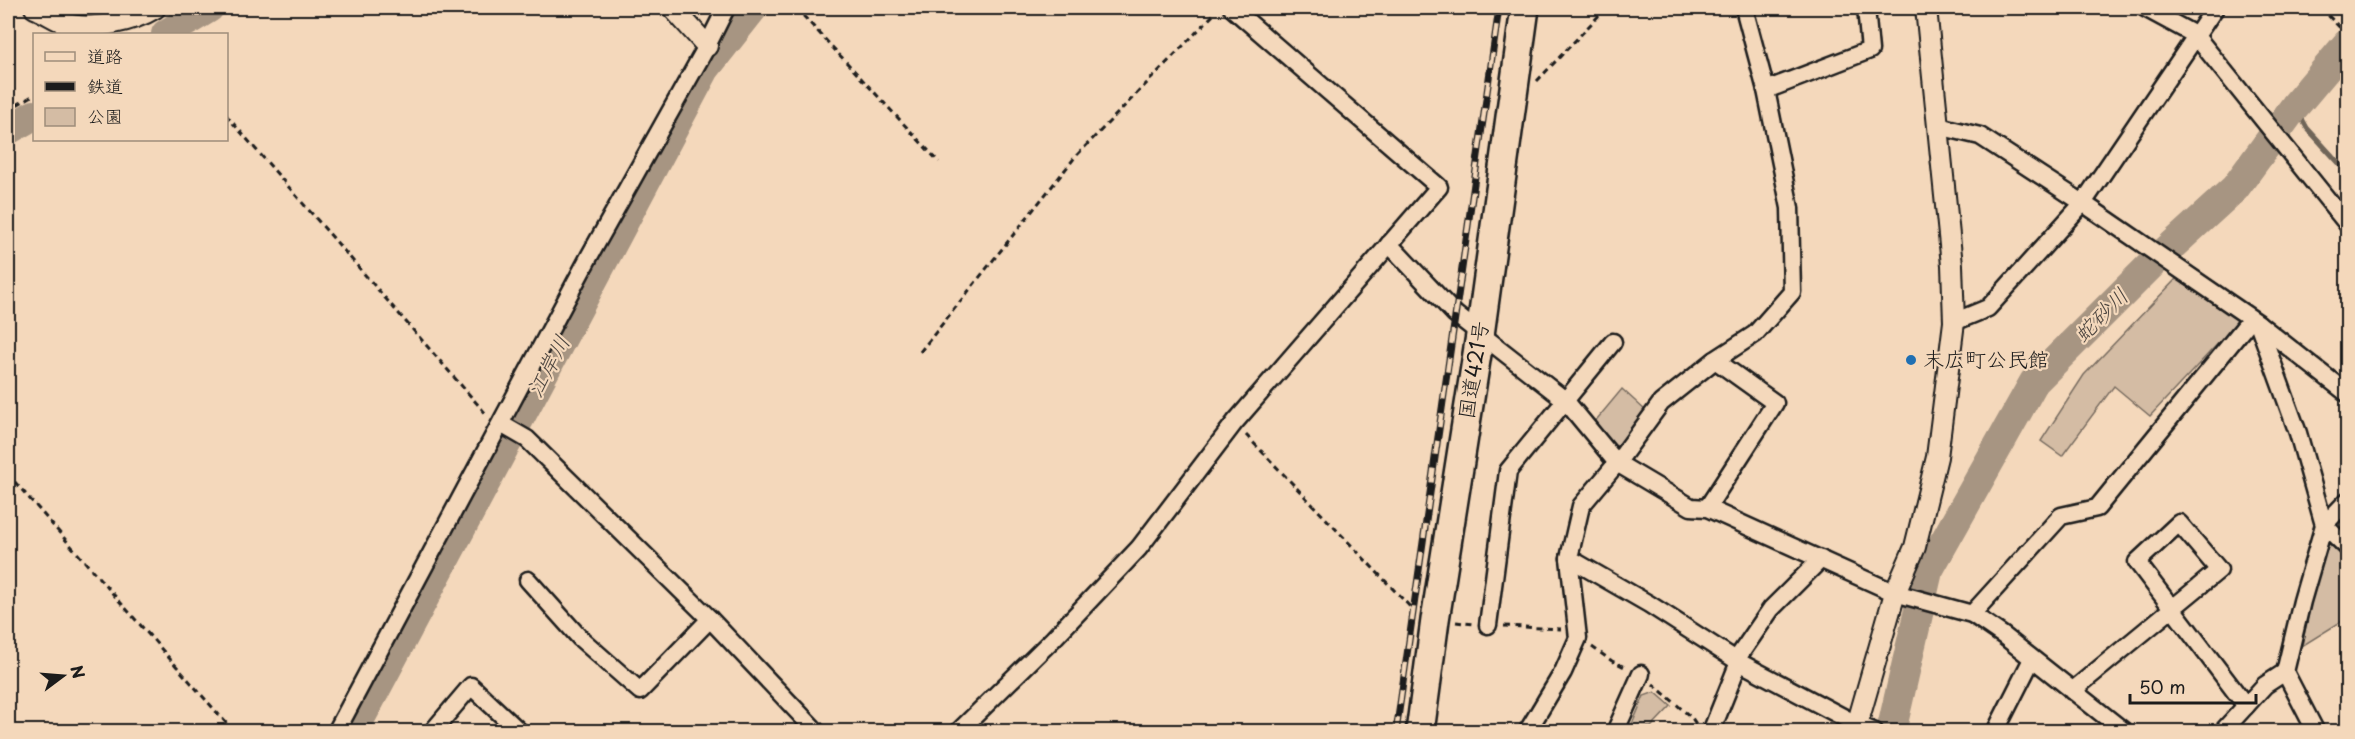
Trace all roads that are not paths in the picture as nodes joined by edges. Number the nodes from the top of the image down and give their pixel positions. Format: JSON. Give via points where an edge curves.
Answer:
{"nodes":[{"id":1,"x":35,"y":8,"type":"edge"},
{"id":2,"x":155,"y":8,"type":"edge"},
{"id":3,"x":673,"y":8,"type":"edge"},
{"id":4,"x":726,"y":8,"type":"edge"},
{"id":5,"x":1233,"y":8,"type":"edge"},
{"id":6,"x":1525,"y":8,"type":"edge"},
{"id":7,"x":1744,"y":8,"type":"edge"},
{"id":8,"x":1866,"y":8,"type":"edge"},
{"id":9,"x":1926,"y":8,"type":"edge"},
{"id":10,"x":2145,"y":8,"type":"edge"},
{"id":11,"x":2215,"y":8,"type":"edge"},
{"id":12,"x":2195,"y":35,"type":"junction"},
{"id":13,"x":707,"y":46,"type":"junction"},
{"id":14,"x":1766,"y":90,"type":"junction"},
{"id":15,"x":1938,"y":126,"type":"junction"},
{"id":16,"x":2083,"y":203,"type":"junction"},
{"id":17,"x":2348,"y":225,"type":"edge"},
{"id":18,"x":1389,"y":244,"type":"junction"},
{"id":19,"x":2255,"y":321,"type":"junction"},
{"id":20,"x":1954,"y":322,"type":"junction"},
{"id":21,"x":1480,"y":335,"type":"junction"},
{"id":22,"x":1613,"y":342,"type":"dead end"},
{"id":23,"x":1715,"y":360,"type":"junction"},
{"id":24,"x":2348,"y":394,"type":"edge"},
{"id":25,"x":1565,"y":400,"type":"junction"},
{"id":26,"x":510,"y":429,"type":"junction"},
{"id":27,"x":1617,"y":463,"type":"junction"},
{"id":28,"x":2348,"y":500,"type":"edge"},
{"id":29,"x":1707,"y":508,"type":"junction"},
{"id":30,"x":2324,"y":525,"type":"junction"},
{"id":31,"x":2348,"y":548,"type":"edge"},
{"id":32,"x":1569,"y":558,"type":"junction"},
{"id":33,"x":1821,"y":559,"type":"junction"},
{"id":34,"x":528,"y":580,"type":"dead end"},
{"id":35,"x":1896,"y":593,"type":"junction"},
{"id":36,"x":2173,"y":608,"type":"junction"},
{"id":37,"x":1972,"y":614,"type":"junction"},
{"id":38,"x":710,"y":619,"type":"junction"},
{"id":39,"x":1488,"y":625,"type":"dead end"},
{"id":40,"x":2032,"y":659,"type":"junction"},
{"id":41,"x":1738,"y":661,"type":"junction"},
{"id":42,"x":2285,"y":672,"type":"junction"},
{"id":43,"x":1641,"y":674,"type":"dead end"},
{"id":44,"x":2072,"y":691,"type":"junction"},
{"id":45,"x":2246,"y":706,"type":"junction"},
{"id":46,"x":1426,"y":729,"type":"edge"},
{"id":47,"x":1862,"y":729,"type":"edge"},
{"id":48,"x":336,"y":732,"type":"edge"},
{"id":49,"x":432,"y":732,"type":"edge"},
{"id":50,"x":519,"y":732,"type":"edge"},
{"id":51,"x":818,"y":732,"type":"edge"},
{"id":52,"x":958,"y":732,"type":"edge"},
{"id":53,"x":1527,"y":732,"type":"edge"},
{"id":54,"x":1616,"y":732,"type":"edge"},
{"id":55,"x":1711,"y":732,"type":"edge"},
{"id":56,"x":1995,"y":732,"type":"edge"},
{"id":57,"x":2125,"y":732,"type":"edge"},
{"id":58,"x":2222,"y":732,"type":"edge"},
{"id":59,"x":2316,"y":732,"type":"edge"}],
"edges":[{"from":1,"to":2,"type":"street","via":[[67,24],[107,26]]},
{"from":3,"to":13,"type":"street"},
{"from":4,"to":13,"type":"street"},
{"from":5,"to":18,"type":"street","via":[[1439,187]]},
{"from":6,"to":21,"type":"highway","name":"国道421号"},
{"from":7,"to":14,"type":"street"},
{"from":8,"to":14,"type":"street","via":[[1870,50]]},
{"from":9,"to":15,"type":"street"},
{"from":10,"to":12,"type":"street"},
{"from":11,"to":12,"type":"street"},
{"from":12,"to":16,"type":"street"},
{"from":12,"to":17,"type":"street"},
{"from":13,"to":26,"type":"street","via":[[590,255]]},
{"from":14,"to":23,"type":"street","via":[[1790,208],[1792,292],[1755,334]]},
{"from":15,"to":16,"type":"street","via":[[1980,136]]},
{"from":15,"to":20,"type":"street"},
{"from":16,"to":19,"type":"street"},
{"from":16,"to":20,"type":"street","via":[[1988,308]]},
{"from":18,"to":21,"type":"street"},
{"from":18,"to":52,"type":"street","via":[[1235,422],[1139,548]]},
{"from":19,"to":24,"type":"street"},
{"from":19,"to":30,"type":"street","via":[[2298,433]]},
{"from":19,"to":37,"type":"street","via":[[2097,508],[2061,516]]},
{"from":20,"to":35,"type":"street","via":[[1937,457],[1915,547]]},
{"from":21,"to":25,"type":"street"},
{"from":21,"to":46,"type":"highway","name":"国道421号"},
{"from":22,"to":25,"type":"street"},
{"from":23,"to":27,"type":"street","via":[[1661,403]]},
{"from":23,"to":29,"type":"street","via":[[1775,403]]},
{"from":25,"to":27,"type":"street"},
{"from":25,"to":39,"type":"street","via":[[1508,471]]},
{"from":26,"to":38,"type":"street","via":[[527,439]]},
{"from":26,"to":48,"type":"street"},
{"from":27,"to":29,"type":"street","via":[[1691,507]]},
{"from":27,"to":32,"type":"street","via":[[1581,506]]},
{"from":28,"to":30,"type":"street"},
{"from":29,"to":33,"type":"street"},
{"from":30,"to":31,"type":"street"},
{"from":30,"to":42,"type":"street"},
{"from":32,"to":41,"type":"street"},
{"from":32,"to":53,"type":"street","via":[[1578,638],[1563,672]]},
{"from":33,"to":35,"type":"street"},
{"from":33,"to":41,"type":"street","via":[[1771,609]]},
{"from":34,"to":38,"type":"street","via":[[580,638],[640,691]]},
{"from":35,"to":37,"type":"street"},
{"from":35,"to":47,"type":"street"},
{"from":36,"to":36,"type":"street","via":[[2137,562],[2179,523],[2219,570]]},
{"from":36,"to":44,"type":"street"},
{"from":36,"to":45,"type":"street"},
{"from":37,"to":40,"type":"street"},
{"from":38,"to":51,"type":"street"},
{"from":40,"to":44,"type":"street"},
{"from":40,"to":56,"type":"street"},
{"from":41,"to":47,"type":"street"},
{"from":41,"to":55,"type":"street"},
{"from":42,"to":45,"type":"street","via":[[2265,685]]},
{"from":42,"to":59,"type":"street"},
{"from":43,"to":54,"type":"street"},
{"from":44,"to":57,"type":"street"},
{"from":45,"to":58,"type":"street"},
{"from":49,"to":50,"type":"street","via":[[471,686]]}]}
